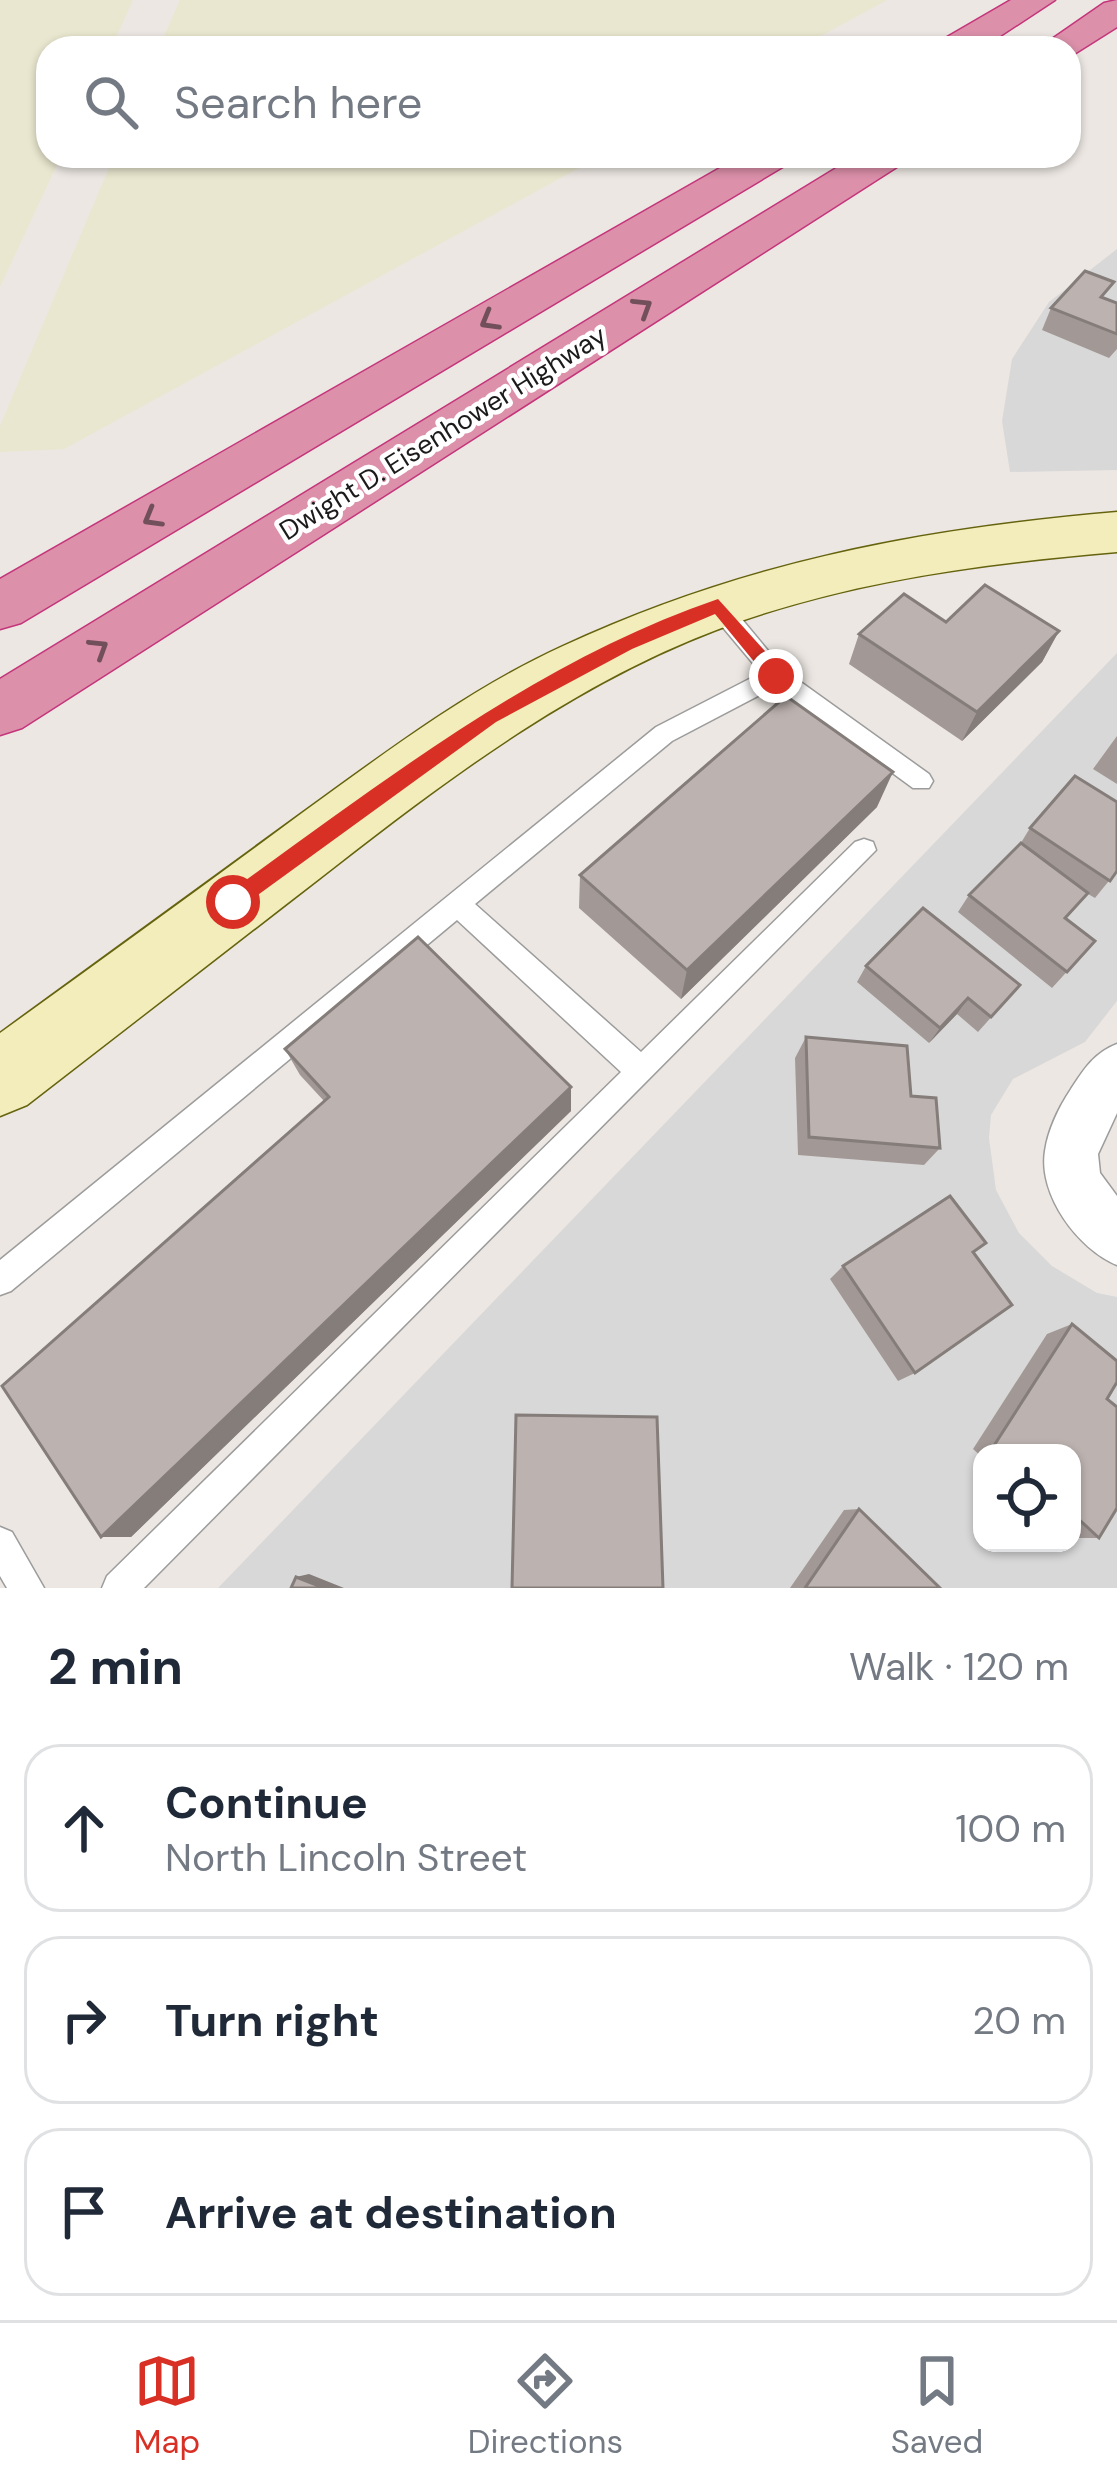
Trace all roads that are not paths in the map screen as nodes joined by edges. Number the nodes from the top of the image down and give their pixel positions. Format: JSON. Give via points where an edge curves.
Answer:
{"nodes":[{"id":1,"x":1036,"y":0,"type":"edge"},
{"id":2,"x":1117,"y":11,"type":"edge"},
{"id":3,"x":975,"y":36,"type":"edge"},
{"id":4,"x":1077,"y":36,"type":"edge"},
{"id":5,"x":750,"y":168,"type":"edge"},
{"id":6,"x":866,"y":168,"type":"edge"},
{"id":7,"x":1111,"y":536,"type":"edge"},
{"id":8,"x":718,"y":606,"type":"junction"},
{"id":9,"x":0,"y":607,"type":"edge"},
{"id":10,"x":776,"y":676,"type":"junction"},
{"id":11,"x":0,"y":710,"type":"edge"},
{"id":12,"x":921,"y":781,"type":"dead end"},
{"id":13,"x":864,"y":850,"type":"dead end"},
{"id":14,"x":458,"y":904,"type":"junction"},
{"id":15,"x":641,"y":1071,"type":"junction"},
{"id":16,"x":0,"y":1079,"type":"edge"},
{"id":17,"x":1106,"y":1084,"type":"edge"},
{"id":18,"x":1117,"y":1237,"type":"edge"},
{"id":19,"x":0,"y":1280,"type":"edge"},
{"id":20,"x":0,"y":1544,"type":"edge"},
{"id":21,"x":27,"y":1588,"type":"edge"},
{"id":22,"x":119,"y":1588,"type":"edge"}],
"edges":[{"from":1,"to":3,"type":"highway"},
{"from":2,"to":4,"type":"highway"},
{"from":5,"to":9,"type":"highway","one_way":true},
{"from":11,"to":6,"type":"highway","name":"Dwight D. Eisenhower Highway","one_way":true},
{"from":7,"to":8,"type":"street","via":[[924,553]]},
{"from":8,"to":10,"type":"lane"},
{"from":8,"to":16,"type":"street","via":[[581,664],[489,717]]},
{"from":10,"to":12,"type":"lane"},
{"from":10,"to":14,"type":"lane","via":[[664,734]]},
{"from":13,"to":15,"type":"lane"},
{"from":14,"to":15,"type":"lane"},
{"from":14,"to":19,"type":"lane"},
{"from":15,"to":22,"type":"lane"},
{"from":17,"to":18,"type":"street","via":[[1072,1136],[1070,1173]]},
{"from":20,"to":21,"type":"lane"}]}
